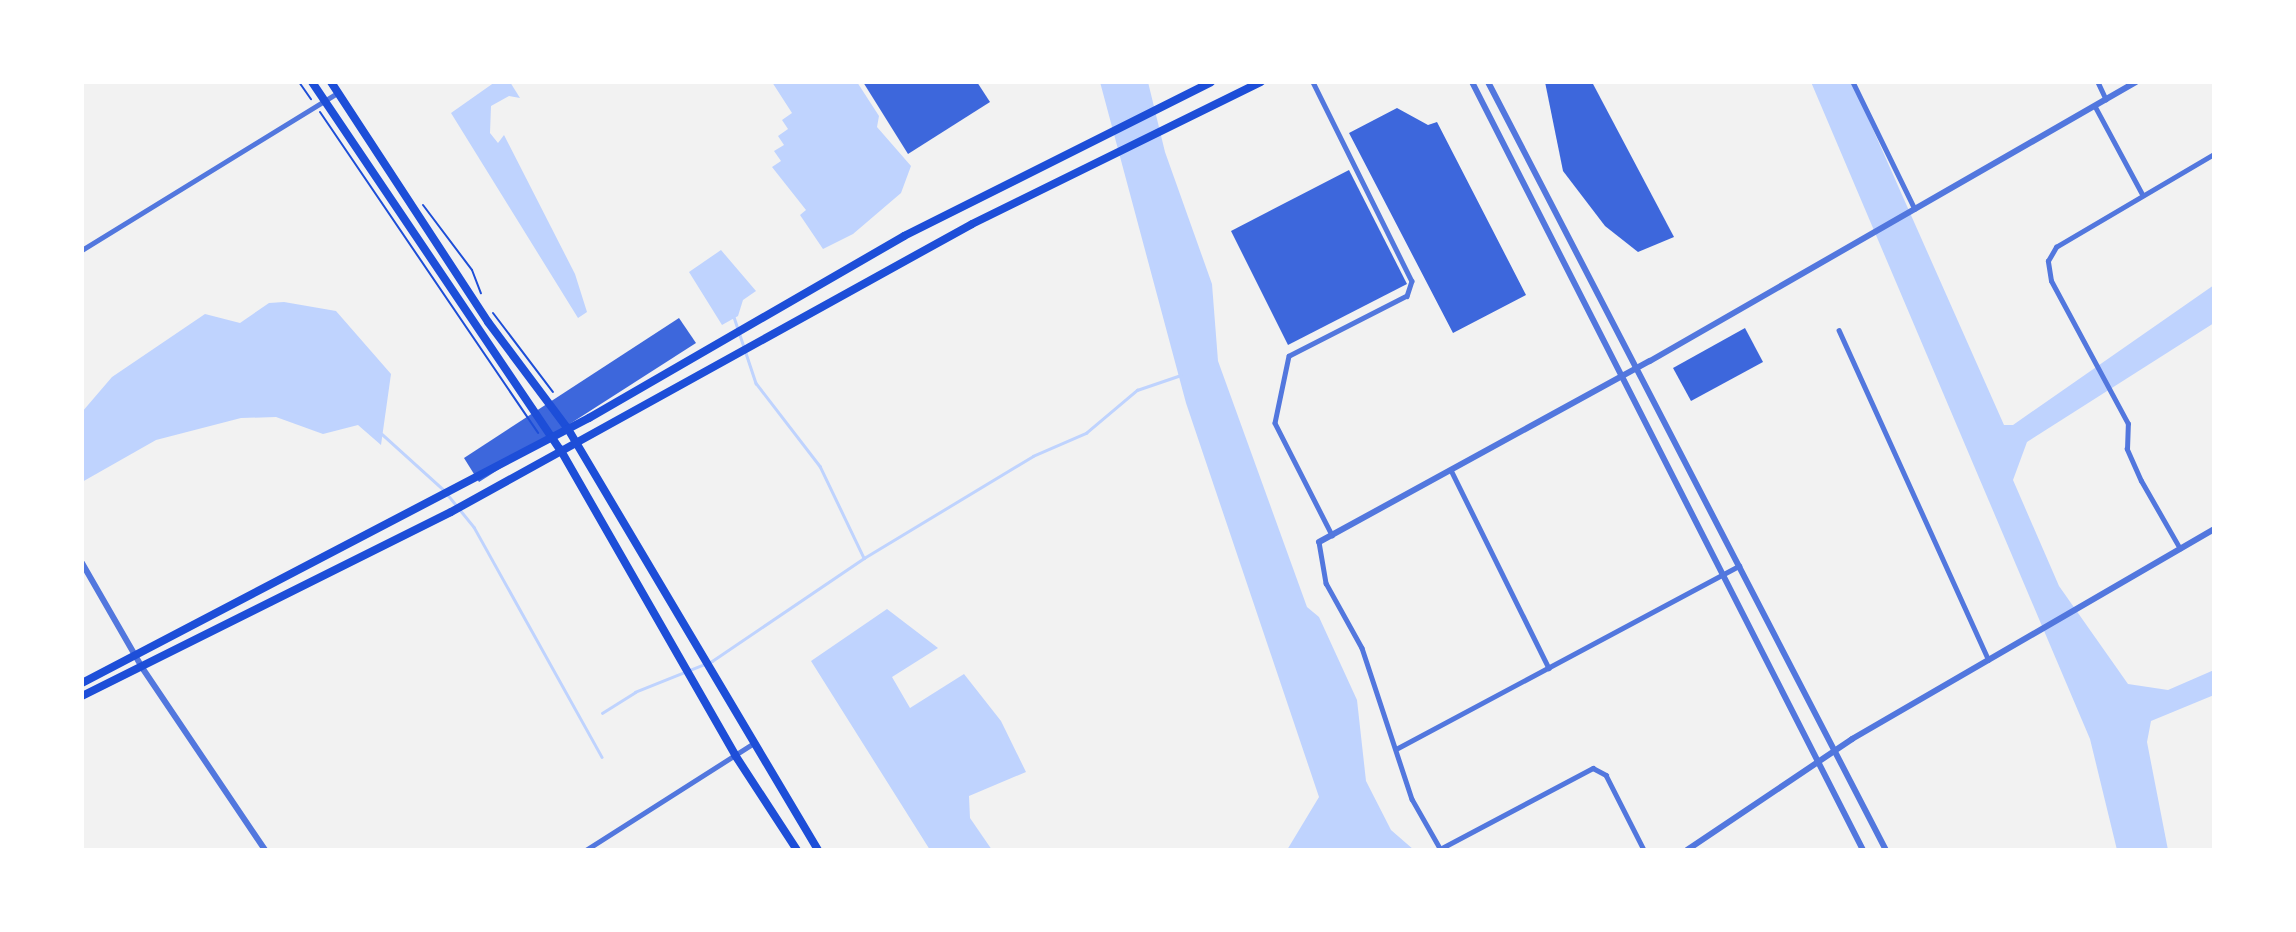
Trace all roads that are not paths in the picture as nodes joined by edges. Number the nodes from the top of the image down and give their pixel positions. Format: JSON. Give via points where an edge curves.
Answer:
{"nodes":[{"id":1,"x":312,"y":82,"type":"edge"},
{"id":2,"x":331,"y":82,"type":"edge"},
{"id":3,"x":1211,"y":82,"type":"edge"},
{"id":4,"x":1261,"y":82,"type":"edge"},
{"id":5,"x":1312,"y":82,"type":"edge"},
{"id":6,"x":1472,"y":82,"type":"edge"},
{"id":7,"x":1488,"y":82,"type":"edge"},
{"id":8,"x":1853,"y":82,"type":"edge"},
{"id":9,"x":2098,"y":82,"type":"edge"},
{"id":10,"x":2136,"y":82,"type":"edge"},
{"id":11,"x":338,"y":93,"type":"junction"},
{"id":12,"x":2106,"y":99,"type":"junction"},
{"id":13,"x":324,"y":101,"type":"junction"},
{"id":14,"x":2095,"y":106,"type":"junction"},
{"id":15,"x":2214,"y":154,"type":"edge"},
{"id":16,"x":2143,"y":195,"type":"junction"},
{"id":17,"x":1913,"y":210,"type":"junction"},
{"id":18,"x":82,"y":250,"type":"edge"},
{"id":19,"x":1839,"y":330,"type":"dead end"},
{"id":20,"x":1637,"y":369,"type":"junction"},
{"id":21,"x":1621,"y":377,"type":"junction"},
{"id":22,"x":568,"y":429,"type":"junction"},
{"id":23,"x":552,"y":437,"type":"junction"},
{"id":24,"x":575,"y":440,"type":"junction"},
{"id":25,"x":560,"y":449,"type":"junction"},
{"id":26,"x":1451,"y":470,"type":"junction"},
{"id":27,"x":2214,"y":529,"type":"edge"},
{"id":28,"x":1332,"y":535,"type":"junction"},
{"id":29,"x":1319,"y":542,"type":"joint"},
{"id":30,"x":2180,"y":549,"type":"junction"},
{"id":31,"x":82,"y":563,"type":"edge"},
{"id":32,"x":1739,"y":566,"type":"junction"},
{"id":33,"x":1725,"y":574,"type":"junction"},
{"id":34,"x":136,"y":656,"type":"junction"},
{"id":35,"x":1990,"y":661,"type":"junction"},
{"id":36,"x":143,"y":668,"type":"junction"},
{"id":37,"x":1549,"y":668,"type":"junction"},
{"id":38,"x":82,"y":683,"type":"edge"},
{"id":39,"x":82,"y":696,"type":"edge"},
{"id":40,"x":751,"y":745,"type":"junction"},
{"id":41,"x":1396,"y":749,"type":"junction"},
{"id":42,"x":1836,"y":750,"type":"junction"},
{"id":43,"x":736,"y":755,"type":"junction"},
{"id":44,"x":1817,"y":762,"type":"junction"},
{"id":45,"x":1440,"y":849,"type":"edge"},
{"id":46,"x":264,"y":850,"type":"edge"},
{"id":47,"x":586,"y":850,"type":"edge"},
{"id":48,"x":797,"y":850,"type":"edge"},
{"id":49,"x":818,"y":850,"type":"edge"},
{"id":50,"x":1644,"y":850,"type":"edge"},
{"id":51,"x":1687,"y":850,"type":"edge"},
{"id":52,"x":1863,"y":850,"type":"edge"},
{"id":53,"x":1886,"y":850,"type":"edge"}],
"edges":[{"from":1,"to":13,"type":"main road"},
{"from":2,"to":11,"type":"main road"},
{"from":3,"to":22,"type":"main road","via":[[904,236]]},
{"from":4,"to":24,"type":"main road","via":[[1116,151]]},
{"from":5,"to":28,"type":"street","via":[[1412,281],[1407,296],[1289,356],[1275,423]]},
{"from":6,"to":21,"type":"street"},
{"from":7,"to":20,"type":"street"},
{"from":8,"to":17,"type":"street"},
{"from":9,"to":12,"type":"street"},
{"from":10,"to":12,"type":"street"},
{"from":11,"to":13,"type":"street"},
{"from":11,"to":22,"type":"main road","via":[[488,322]]},
{"from":12,"to":14,"type":"street"},
{"from":13,"to":18,"type":"street"},
{"from":13,"to":23,"type":"main road"},
{"from":14,"to":16,"type":"street"},
{"from":14,"to":17,"type":"street"},
{"from":15,"to":16,"type":"street"},
{"from":16,"to":30,"type":"street","via":[[2056,247],[2048,261],[2051,281],[2128,424],[2127,449]]},
{"from":17,"to":20,"type":"street"},
{"from":19,"to":35,"type":"street"},
{"from":20,"to":21,"type":"street"},
{"from":20,"to":32,"type":"street"},
{"from":21,"to":26,"type":"street"},
{"from":21,"to":33,"type":"street"},
{"from":22,"to":23,"type":"main road"},
{"from":22,"to":24,"type":"main road"},
{"from":23,"to":25,"type":"main road"},
{"from":23,"to":34,"type":"main road"},
{"from":24,"to":25,"type":"main road"},
{"from":24,"to":40,"type":"main road"},
{"from":25,"to":36,"type":"main road","via":[[451,512]]},
{"from":25,"to":43,"type":"main road"},
{"from":26,"to":28,"type":"street"},
{"from":26,"to":37,"type":"street"},
{"from":27,"to":30,"type":"street"},
{"from":28,"to":29,"type":"street"},
{"from":29,"to":41,"type":"street","via":[[1326,583],[1362,649]]},
{"from":30,"to":35,"type":"street"},
{"from":31,"to":34,"type":"street"},
{"from":32,"to":33,"type":"street"},
{"from":32,"to":42,"type":"street"},
{"from":33,"to":37,"type":"street"},
{"from":33,"to":44,"type":"street"},
{"from":34,"to":36,"type":"street"},
{"from":34,"to":38,"type":"main road"},
{"from":35,"to":42,"type":"street"},
{"from":36,"to":39,"type":"main road"},
{"from":36,"to":46,"type":"street"},
{"from":37,"to":41,"type":"street"},
{"from":40,"to":43,"type":"street"},
{"from":40,"to":49,"type":"main road"},
{"from":41,"to":45,"type":"street","via":[[1412,799]]},
{"from":42,"to":44,"type":"street"},
{"from":42,"to":53,"type":"street"},
{"from":43,"to":47,"type":"street"},
{"from":43,"to":48,"type":"main road"},
{"from":44,"to":51,"type":"street"},
{"from":44,"to":52,"type":"street"},
{"from":45,"to":50,"type":"street","via":[[1593,768],[1606,775]]}]}
